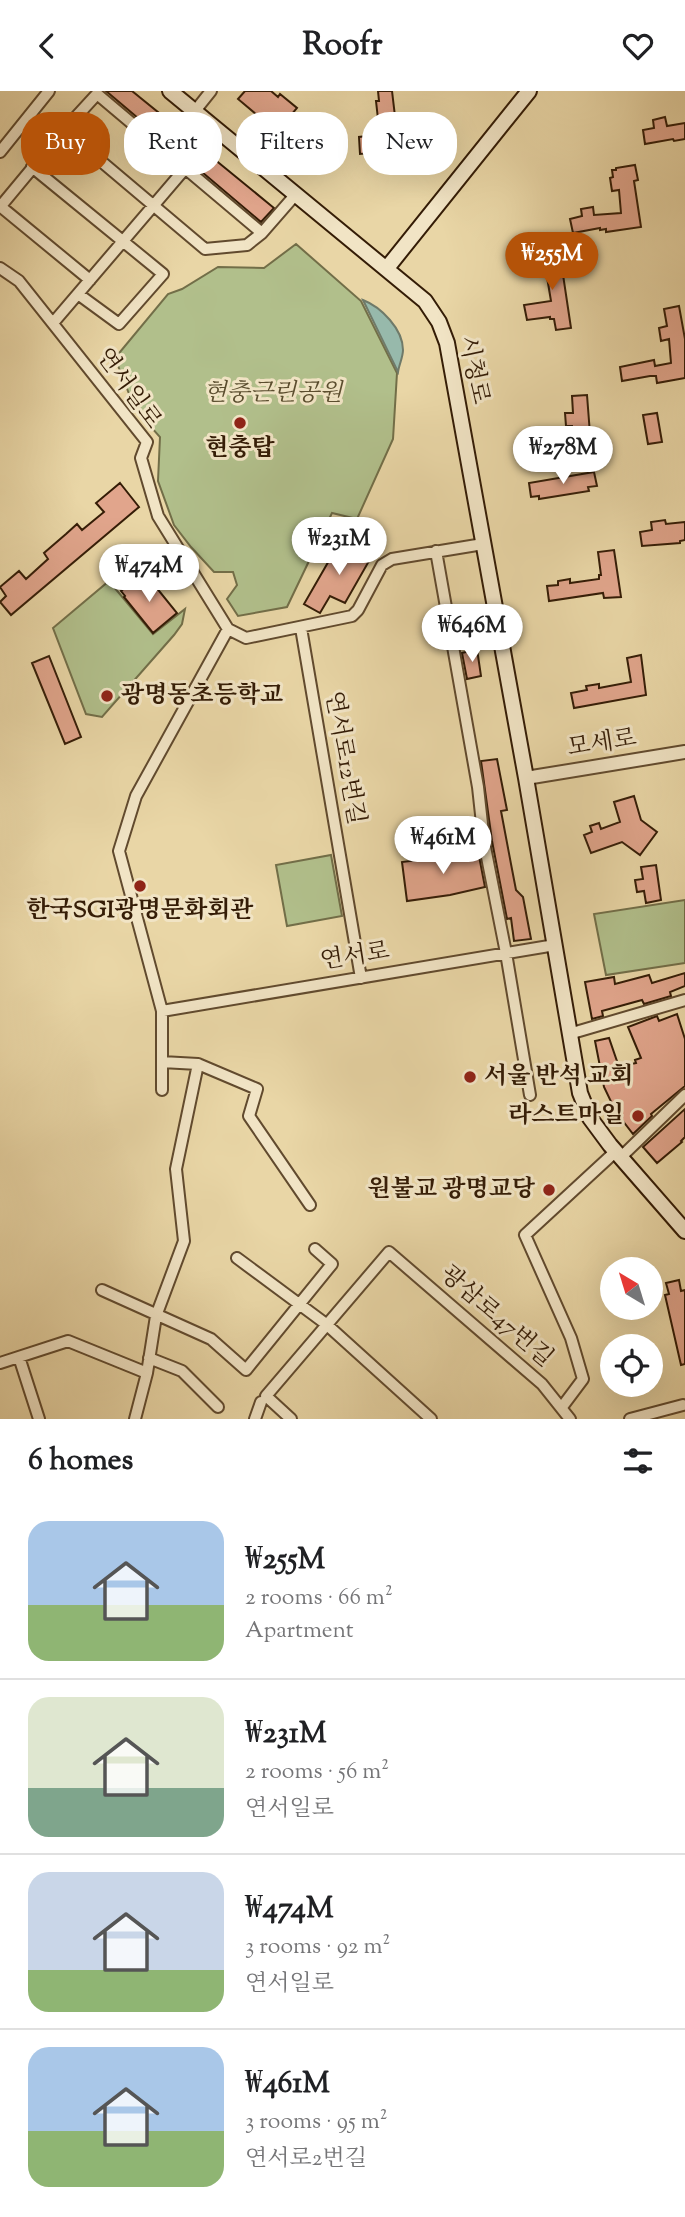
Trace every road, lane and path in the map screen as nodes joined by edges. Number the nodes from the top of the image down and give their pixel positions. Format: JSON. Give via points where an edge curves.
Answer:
{"nodes":[{"id":1,"x":49,"y":91,"type":"edge"},
{"id":2,"x":170,"y":91,"type":"edge"},
{"id":3,"x":211,"y":91,"type":"edge"},
{"id":4,"x":529,"y":91,"type":"edge"},
{"id":5,"x":195,"y":111,"type":"joint"},
{"id":6,"x":80,"y":112,"type":"edge"},
{"id":7,"x":124,"y":116,"type":"edge"},
{"id":8,"x":222,"y":133,"type":"edge"},
{"id":9,"x":0,"y":152,"type":"edge"},
{"id":10,"x":110,"y":168,"type":"edge"},
{"id":11,"x":25,"y":175,"type":"edge"},
{"id":12,"x":42,"y":175,"type":"edge"},
{"id":13,"x":180,"y":175,"type":"edge"},
{"id":14,"x":194,"y":175,"type":"edge"},
{"id":15,"x":296,"y":194,"type":"junction"},
{"id":16,"x":154,"y":205,"type":"junction"},
{"id":17,"x":0,"y":206,"type":"edge"},
{"id":18,"x":262,"y":233,"type":"junction"},
{"id":19,"x":123,"y":241,"type":"junction"},
{"id":20,"x":0,"y":268,"type":"edge"},
{"id":21,"x":387,"y":268,"type":"junction"},
{"id":22,"x":90,"y":280,"type":"junction"},
{"id":23,"x":78,"y":294,"type":"junction"},
{"id":24,"x":53,"y":323,"type":"junction"},
{"id":25,"x":483,"y":544,"type":"junction"},
{"id":26,"x":436,"y":551,"type":"junction"},
{"id":27,"x":301,"y":628,"type":"junction"},
{"id":28,"x":228,"y":629,"type":"junction"},
{"id":29,"x":685,"y":752,"type":"edge"},
{"id":30,"x":526,"y":778,"type":"junction"},
{"id":31,"x":555,"y":945,"type":"junction"},
{"id":32,"x":506,"y":953,"type":"junction"},
{"id":33,"x":361,"y":978,"type":"junction"},
{"id":34,"x":685,"y":1000,"type":"edge"},
{"id":35,"x":162,"y":1011,"type":"junction"},
{"id":36,"x":569,"y":1034,"type":"junction"},
{"id":37,"x":162,"y":1062,"type":"junction"},
{"id":38,"x":198,"y":1064,"type":"junction"},
{"id":39,"x":162,"y":1090,"type":"dead end"},
{"id":40,"x":530,"y":1095,"type":"dead end"},
{"id":41,"x":685,"y":1095,"type":"edge"},
{"id":42,"x":618,"y":1155,"type":"junction"},
{"id":43,"x":310,"y":1205,"type":"dead end"},
{"id":44,"x":685,"y":1231,"type":"edge"},
{"id":45,"x":315,"y":1249,"type":"dead end"},
{"id":46,"x":237,"y":1258,"type":"dead end"},
{"id":47,"x":103,"y":1290,"type":"dead end"},
{"id":48,"x":299,"y":1304,"type":"junction"},
{"id":49,"x":156,"y":1316,"type":"junction"},
{"id":50,"x":326,"y":1324,"type":"junction"},
{"id":51,"x":19,"y":1357,"type":"junction"},
{"id":52,"x":149,"y":1358,"type":"junction"},
{"id":53,"x":0,"y":1363,"type":"edge"},
{"id":54,"x":147,"y":1373,"type":"junction"},
{"id":55,"x":264,"y":1399,"type":"junction"},
{"id":56,"x":683,"y":1405,"type":"dead end"},
{"id":57,"x":218,"y":1407,"type":"dead end"},
{"id":58,"x":562,"y":1407,"type":"junction"},
{"id":59,"x":39,"y":1419,"type":"edge"},
{"id":60,"x":135,"y":1419,"type":"edge"},
{"id":61,"x":255,"y":1419,"type":"edge"},
{"id":62,"x":291,"y":1419,"type":"edge"},
{"id":63,"x":431,"y":1419,"type":"edge"},
{"id":64,"x":570,"y":1419,"type":"edge"},
{"id":65,"x":630,"y":1419,"type":"edge"}],
"edges":[{"from":1,"to":9,"type":"street"},
{"from":2,"to":5,"type":"main road","name":"시청로"},
{"from":3,"to":5,"type":"street"},
{"from":4,"to":21,"type":"main road"},
{"from":6,"to":7,"type":"street","via":[[97,94]]},
{"from":8,"to":15,"type":"main road","name":"시청로"},
{"from":10,"to":16,"type":"street"},
{"from":11,"to":17,"type":"street"},
{"from":12,"to":19,"type":"street"},
{"from":13,"to":16,"type":"street"},
{"from":14,"to":18,"type":"street"},
{"from":15,"to":18,"type":"street"},
{"from":15,"to":21,"type":"main road","name":"시청로"},
{"from":16,"to":18,"type":"street","via":[[205,249],[247,244]]},
{"from":16,"to":19,"type":"street"},
{"from":17,"to":22,"type":"street"},
{"from":19,"to":22,"type":"street"},
{"from":19,"to":23,"type":"street","via":[[163,274],[119,324]]},
{"from":20,"to":24,"type":"street","name":"연서일로","via":[[19,281]]},
{"from":21,"to":25,"type":"main road","name":"시청로","via":[[425,301],[447,344]]},
{"from":22,"to":23,"type":"street"},
{"from":23,"to":24,"type":"street"},
{"from":24,"to":28,"type":"street","name":"연서일로","via":[[147,442],[141,458],[158,516]]},
{"from":25,"to":26,"type":"street"},
{"from":25,"to":30,"type":"main road","name":"시청로"},
{"from":26,"to":27,"type":"street","via":[[392,559],[382,565],[352,616]]},
{"from":26,"to":32,"type":"street"},
{"from":27,"to":28,"type":"street","via":[[246,638]]},
{"from":27,"to":33,"type":"street","name":"연서로12번길"},
{"from":28,"to":35,"type":"street","via":[[136,796],[120,851]]},
{"from":29,"to":30,"type":"street","name":"모세로"},
{"from":30,"to":31,"type":"main road","name":"시청로"},
{"from":31,"to":32,"type":"street","name":"연서로"},
{"from":31,"to":36,"type":"main road","name":"시청로"},
{"from":32,"to":33,"type":"street","name":"연서로"},
{"from":32,"to":40,"type":"street"},
{"from":33,"to":35,"type":"street","name":"연서로"},
{"from":34,"to":36,"type":"street"},
{"from":35,"to":37,"type":"street"},
{"from":36,"to":42,"type":"main road","name":"시청로","via":[[580,1093],[590,1118]]},
{"from":37,"to":38,"type":"street"},
{"from":37,"to":39,"type":"street"},
{"from":38,"to":43,"type":"street","via":[[257,1089],[249,1116]]},
{"from":38,"to":49,"type":"street","via":[[176,1169],[184,1241]]},
{"from":41,"to":42,"type":"street"},
{"from":42,"to":44,"type":"main road","name":"시청로"},
{"from":42,"to":58,"type":"street","via":[[525,1235],[571,1338],[583,1379]]},
{"from":45,"to":48,"type":"street","via":[[332,1264]]},
{"from":46,"to":48,"type":"street"},
{"from":47,"to":49,"type":"street"},
{"from":48,"to":49,"type":"street","via":[[246,1370],[211,1339]]},
{"from":48,"to":50,"type":"street"},
{"from":49,"to":52,"type":"street"},
{"from":50,"to":55,"type":"street"},
{"from":50,"to":58,"type":"street","name":"광삼로47번길","via":[[389,1252],[542,1384]]},
{"from":50,"to":63,"type":"street"},
{"from":51,"to":53,"type":"street"},
{"from":51,"to":54,"type":"street","via":[[68,1341]]},
{"from":51,"to":59,"type":"street"},
{"from":52,"to":54,"type":"street"},
{"from":52,"to":57,"type":"street","via":[[182,1371]]},
{"from":54,"to":60,"type":"street"},
{"from":55,"to":61,"type":"street"},
{"from":55,"to":62,"type":"street"},
{"from":56,"to":65,"type":"street"},
{"from":58,"to":64,"type":"street","name":"광삼로47번길"}]}
